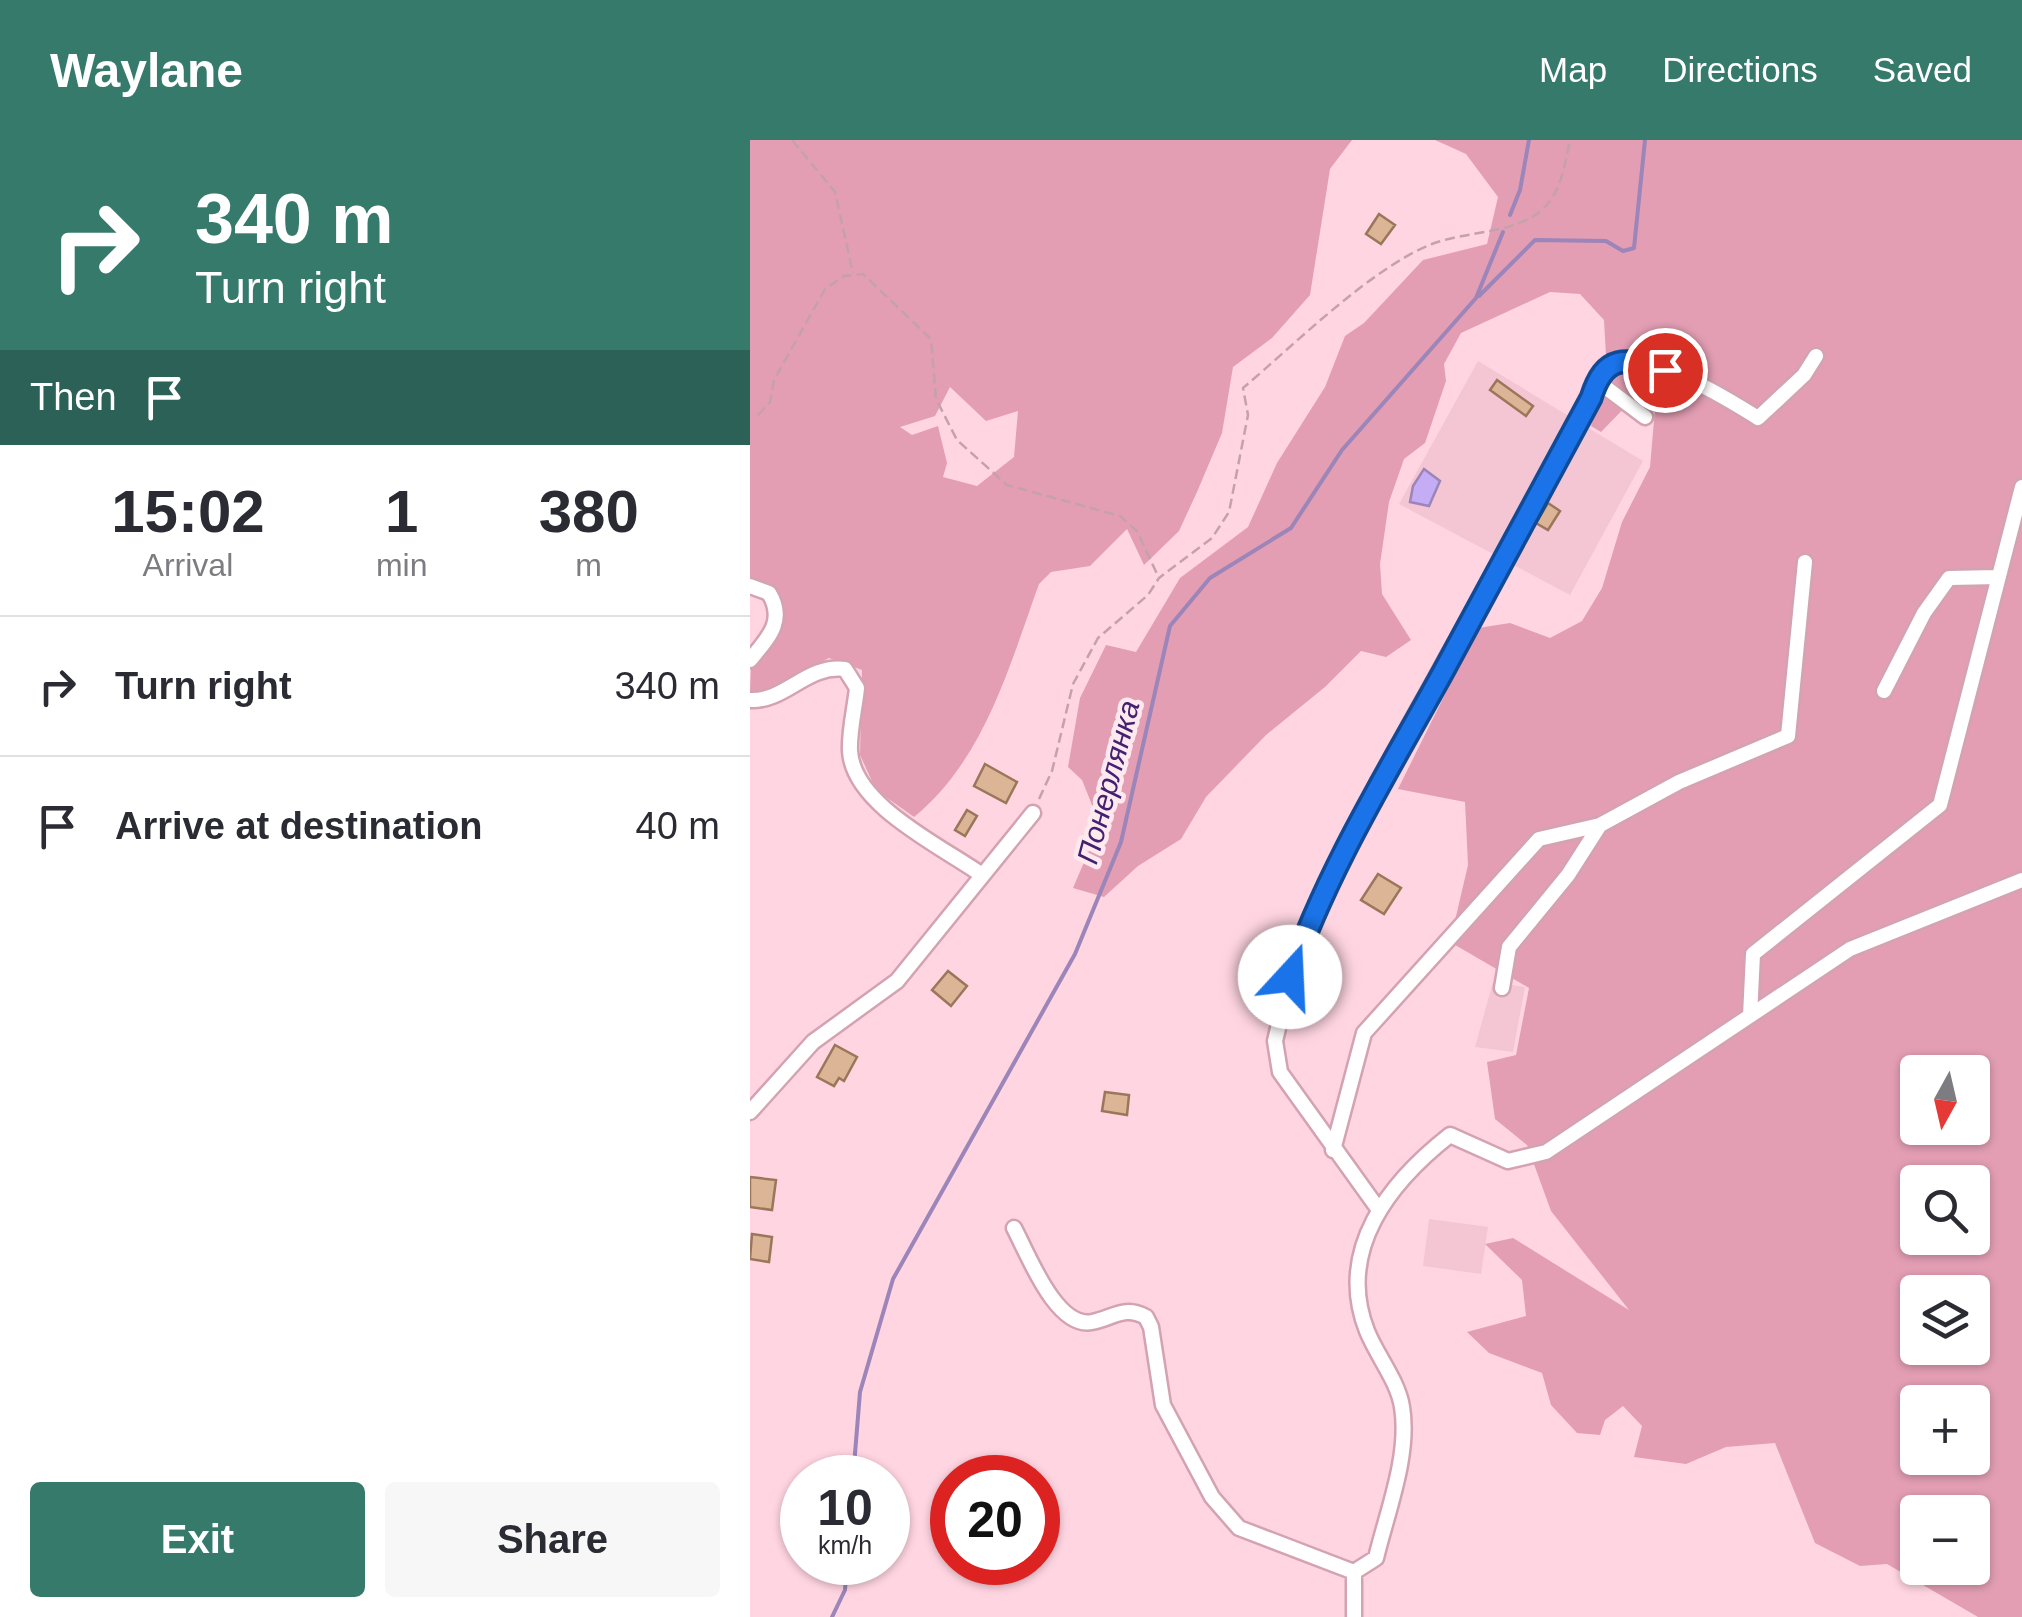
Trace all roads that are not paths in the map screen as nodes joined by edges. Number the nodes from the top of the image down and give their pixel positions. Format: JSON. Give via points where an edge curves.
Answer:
{"nodes":[{"id":1,"x":1816,"y":356,"type":"dead end"},
{"id":2,"x":1591,"y":398,"type":"junction"},
{"id":3,"x":1645,"y":418,"type":"dead end"},
{"id":4,"x":2022,"y":487,"type":"edge"},
{"id":5,"x":1805,"y":562,"type":"dead end"},
{"id":6,"x":1998,"y":578,"type":"junction"},
{"id":7,"x":750,"y":586,"type":"edge"},
{"id":8,"x":750,"y":660,"type":"edge"},
{"id":9,"x":1884,"y":690,"type":"dead end"},
{"id":10,"x":750,"y":700,"type":"edge"},
{"id":11,"x":1032,"y":813,"type":"road end"},
{"id":12,"x":1600,"y":825,"type":"junction"},
{"id":13,"x":982,"y":874,"type":"junction"},
{"id":14,"x":2022,"y":880,"type":"edge"},
{"id":15,"x":1502,"y":988,"type":"dead end"},
{"id":16,"x":1750,"y":1016,"type":"junction"},
{"id":17,"x":750,"y":1112,"type":"edge"},
{"id":18,"x":1333,"y":1150,"type":"junction"},
{"id":19,"x":1379,"y":1210,"type":"junction"},
{"id":20,"x":1014,"y":1228,"type":"dead end"},
{"id":21,"x":1354,"y":1572,"type":"junction"},
{"id":22,"x":1354,"y":1617,"type":"edge"}],
"edges":[{"from":1,"to":2,"type":"street","via":[[1758,418],[1695,380],[1634,361],[1615,362],[1599,374]]},
{"from":2,"to":3,"type":"street","via":[[1605,387]]},
{"from":2,"to":18,"type":"street","via":[[1378,782],[1290,977],[1274,1055]]},
{"from":4,"to":6,"type":"street"},
{"from":5,"to":12,"type":"street","via":[[1788,736],[1679,782]]},
{"from":6,"to":9,"type":"street","via":[[1949,578]]},
{"from":6,"to":16,"type":"street","via":[[1940,806],[1752,954]]},
{"from":7,"to":8,"type":"street","via":[[769,593],[777,621]]},
{"from":10,"to":13,"type":"street","via":[[806,675],[845,669],[858,688],[850,750],[855,776],[871,799]]},
{"from":11,"to":13,"type":"street"},
{"from":12,"to":15,"type":"street","via":[[1509,947]]},
{"from":12,"to":18,"type":"street","via":[[1540,839],[1364,1033]]},
{"from":13,"to":17,"type":"street","via":[[897,981],[813,1042]]},
{"from":14,"to":16,"type":"street","via":[[1850,949]]},
{"from":16,"to":19,"type":"street","via":[[1546,1152],[1508,1161],[1450,1135],[1398,1182]]},
{"from":18,"to":19,"type":"street"},
{"from":19,"to":21,"type":"street","via":[[1364,1238],[1358,1296],[1372,1342],[1397,1388],[1404,1432],[1376,1558]]},
{"from":20,"to":21,"type":"street","via":[[1046,1290],[1070,1318],[1091,1322],[1117,1312],[1146,1317],[1163,1405],[1176,1436],[1239,1528]]},
{"from":21,"to":22,"type":"street"}]}
